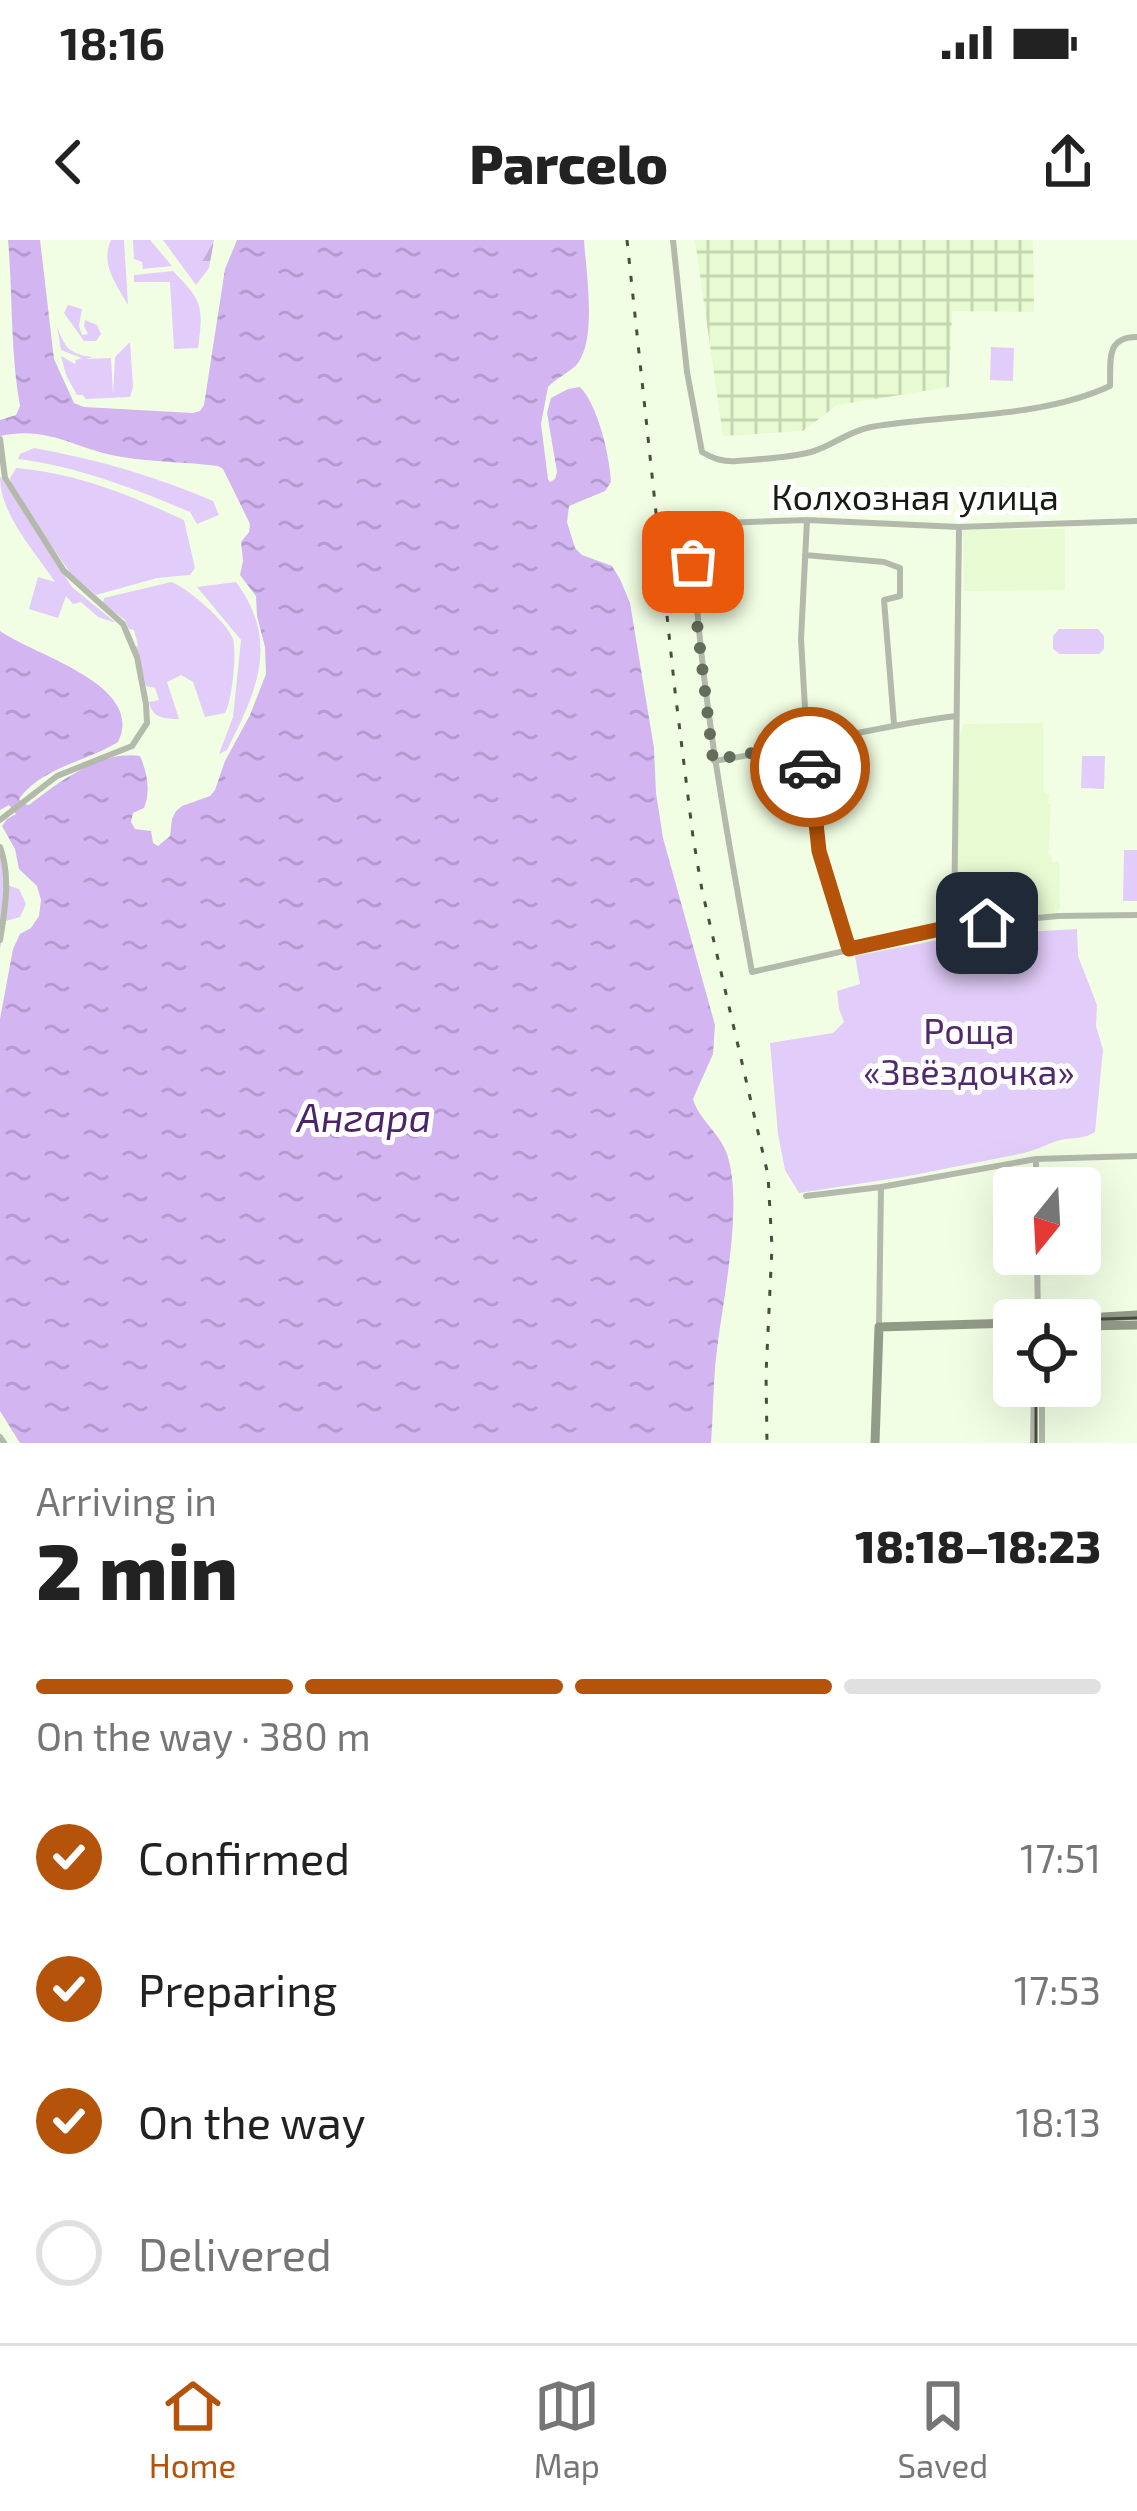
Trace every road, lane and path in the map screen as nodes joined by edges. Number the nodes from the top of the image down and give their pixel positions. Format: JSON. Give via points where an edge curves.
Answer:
{"nodes":[{"id":1,"x":674,"y":240,"type":"edge"},
{"id":2,"x":1137,"y":337,"type":"edge"},
{"id":3,"x":0,"y":439,"type":"edge"},
{"id":4,"x":807,"y":520,"type":"junction"},
{"id":5,"x":1137,"y":521,"type":"edge"},
{"id":6,"x":959,"y":527,"type":"junction"},
{"id":7,"x":805,"y":555,"type":"junction"},
{"id":8,"x":956,"y":716,"type":"junction"},
{"id":9,"x":894,"y":724,"type":"junction"},
{"id":10,"x":807,"y":743,"type":"junction"},
{"id":11,"x":713,"y":760,"type":"junction"},
{"id":12,"x":3,"y":817,"type":"edge"},
{"id":13,"x":0,"y":847,"type":"edge"},
{"id":14,"x":2,"y":901,"type":"edge"},
{"id":15,"x":1137,"y":915,"type":"edge"},
{"id":16,"x":954,"y":926,"type":"junction"},
{"id":17,"x":0,"y":940,"type":"edge"},
{"id":18,"x":849,"y":949,"type":"junction"},
{"id":19,"x":1137,"y":1156,"type":"edge"},
{"id":20,"x":1036,"y":1160,"type":"junction"},
{"id":21,"x":1036,"y":1167,"type":"edge"},
{"id":22,"x":881,"y":1187,"type":"junction"},
{"id":23,"x":806,"y":1196,"type":"dead end"},
{"id":24,"x":1137,"y":1315,"type":"edge"},
{"id":25,"x":1101,"y":1317,"type":"edge"},
{"id":26,"x":993,"y":1324,"type":"edge"},
{"id":27,"x":1137,"y":1324,"type":"edge"},
{"id":28,"x":1101,"y":1325,"type":"edge"},
{"id":29,"x":879,"y":1327,"type":"junction"},
{"id":30,"x":1038,"y":1407,"type":"edge"},
{"id":31,"x":874,"y":1443,"type":"edge"},
{"id":32,"x":1037,"y":1443,"type":"edge"}],
"edges":[{"from":1,"to":2,"type":"street","via":[[702,452],[716,460],[808,453],[867,428],[1073,399],[1110,386],[1111,350],[1123,337]]},
{"from":3,"to":12,"type":"street","via":[[5,478],[64,571],[121,621],[137,657],[147,723],[132,746],[57,776]]},
{"from":4,"to":6,"type":"street","name":"Колхозная улица"},
{"from":4,"to":7,"type":"street"},
{"from":4,"to":11,"type":"street","name":"Колхозная улица","via":[[692,524]]},
{"from":5,"to":6,"type":"street","name":"Колхозная улица"},
{"from":6,"to":8,"type":"street"},
{"from":7,"to":9,"type":"street","via":[[900,568],[900,596],[884,600]]},
{"from":7,"to":10,"type":"street"},
{"from":8,"to":9,"type":"street"},
{"from":8,"to":16,"type":"street"},
{"from":9,"to":10,"type":"street"},
{"from":10,"to":11,"type":"street"},
{"from":10,"to":18,"type":"street","via":[[819,851]]},
{"from":11,"to":18,"type":"street","via":[[752,972]]},
{"from":13,"to":14,"type":"street"},
{"from":14,"to":17,"type":"street"},
{"from":15,"to":16,"type":"street"},
{"from":16,"to":18,"type":"street"},
{"from":19,"to":20,"type":"street"},
{"from":20,"to":21,"type":"street"},
{"from":20,"to":22,"type":"street"},
{"from":22,"to":23,"type":"street"},
{"from":22,"to":29,"type":"street"},
{"from":24,"to":25,"type":"street"},
{"from":26,"to":29,"type":"street"},
{"from":27,"to":28,"type":"street"},
{"from":29,"to":31,"type":"street"},
{"from":30,"to":32,"type":"street"}]}
